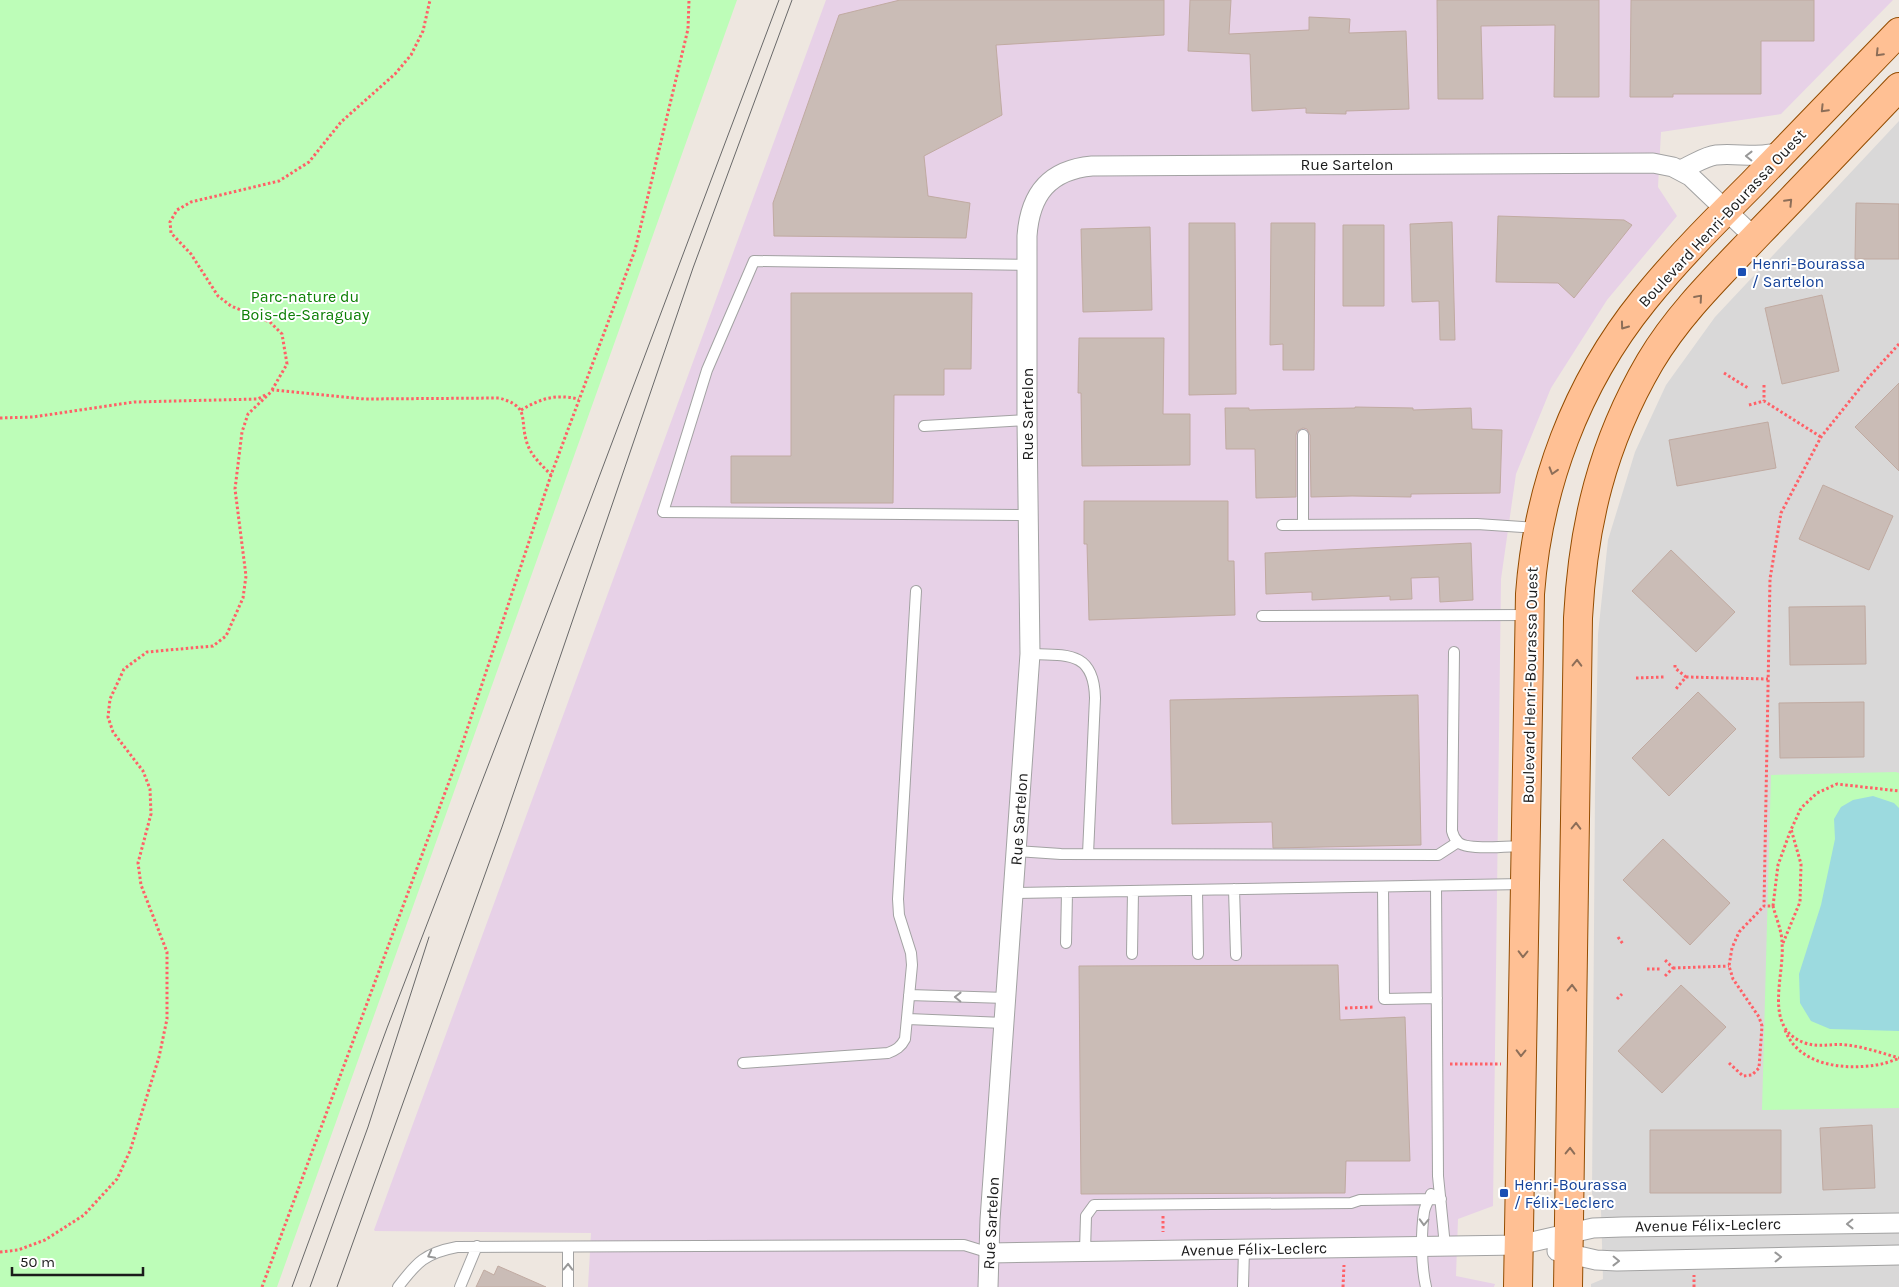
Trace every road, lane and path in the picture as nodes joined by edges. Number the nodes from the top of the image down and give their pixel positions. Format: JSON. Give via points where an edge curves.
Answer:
{"nodes":[{"id":1,"x":430,"y":0,"type":"edge"},
{"id":2,"x":689,"y":0,"type":"edge"},
{"id":3,"x":1899,"y":32,"type":"edge"},
{"id":4,"x":1899,"y":87,"type":"edge"},
{"id":5,"x":1784,"y":151,"type":"junction"},
{"id":6,"x":1680,"y":170,"type":"junction"},
{"id":7,"x":1726,"y":210,"type":"junction"},
{"id":8,"x":1755,"y":238,"type":"junction"},
{"id":9,"x":1027,"y":265,"type":"junction"},
{"id":10,"x":1899,"y":344,"type":"edge"},
{"id":11,"x":1724,"y":373,"type":"dead end"},
{"id":12,"x":1764,"y":385,"type":"dead end"},
{"id":13,"x":1748,"y":388,"type":"dead end"},
{"id":14,"x":273,"y":390,"type":"junction"},
{"id":15,"x":579,"y":399,"type":"junction"},
{"id":16,"x":1764,"y":401,"type":"junction"},
{"id":17,"x":1749,"y":405,"type":"dead end"},
{"id":18,"x":521,"y":410,"type":"junction"},
{"id":19,"x":0,"y":418,"type":"edge"},
{"id":20,"x":1027,"y":420,"type":"junction"},
{"id":21,"x":924,"y":426,"type":"dead end"},
{"id":22,"x":1303,"y":435,"type":"dead end"},
{"id":23,"x":1821,"y":437,"type":"junction"},
{"id":24,"x":551,"y":475,"type":"junction"},
{"id":25,"x":1028,"y":515,"type":"junction"},
{"id":26,"x":1282,"y":525,"type":"dead end"},
{"id":27,"x":1303,"y":525,"type":"junction"},
{"id":28,"x":1538,"y":528,"type":"junction"},
{"id":29,"x":916,"y":591,"type":"dead end"},
{"id":30,"x":1529,"y":615,"type":"junction"},
{"id":31,"x":1262,"y":616,"type":"dead end"},
{"id":32,"x":1454,"y":652,"type":"dead end"},
{"id":33,"x":1030,"y":654,"type":"junction"},
{"id":34,"x":1675,"y":665,"type":"dead end"},
{"id":35,"x":1664,"y":677,"type":"dead end"},
{"id":36,"x":1686,"y":677,"type":"junction"},
{"id":37,"x":1636,"y":678,"type":"dead end"},
{"id":38,"x":1768,"y":679,"type":"junction"},
{"id":39,"x":1675,"y":690,"type":"dead end"},
{"id":40,"x":1899,"y":791,"type":"edge"},
{"id":41,"x":1791,"y":829,"type":"junction"},
{"id":42,"x":1458,"y":842,"type":"junction"},
{"id":43,"x":1525,"y":846,"type":"junction"},
{"id":44,"x":1016,"y":851,"type":"junction"},
{"id":45,"x":1088,"y":854,"type":"junction"},
{"id":46,"x":1524,"y":884,"type":"junction"},
{"id":47,"x":1436,"y":886,"type":"junction"},
{"id":48,"x":1383,"y":887,"type":"junction"},
{"id":49,"x":1234,"y":889,"type":"junction"},
{"id":50,"x":1197,"y":890,"type":"junction"},
{"id":51,"x":1133,"y":891,"type":"junction"},
{"id":52,"x":1067,"y":892,"type":"junction"},
{"id":53,"x":1013,"y":893,"type":"junction"},
{"id":54,"x":1764,"y":906,"type":"junction"},
{"id":55,"x":1773,"y":906,"type":"junction"},
{"id":56,"x":1618,"y":937,"type":"dead end"},
{"id":57,"x":1066,"y":943,"type":"dead end"},
{"id":58,"x":1782,"y":943,"type":"junction"},
{"id":59,"x":1624,"y":944,"type":"dead end"},
{"id":60,"x":1132,"y":954,"type":"dead end"},
{"id":61,"x":1198,"y":954,"type":"dead end"},
{"id":62,"x":1236,"y":955,"type":"dead end"},
{"id":63,"x":1666,"y":960,"type":"dead end"},
{"id":64,"x":1729,"y":966,"type":"junction"},
{"id":65,"x":1673,"y":968,"type":"junction"},
{"id":66,"x":1648,"y":969,"type":"dead end"},
{"id":67,"x":1660,"y":969,"type":"dead end"},
{"id":68,"x":1665,"y":976,"type":"dead end"},
{"id":69,"x":1622,"y":994,"type":"dead end"},
{"id":70,"x":909,"y":996,"type":"junction"},
{"id":71,"x":1006,"y":998,"type":"junction"},
{"id":72,"x":1437,"y":998,"type":"junction"},
{"id":73,"x":1617,"y":999,"type":"dead end"},
{"id":74,"x":1374,"y":1007,"type":"dead end"},
{"id":75,"x":1345,"y":1008,"type":"dead end"},
{"id":76,"x":908,"y":1019,"type":"junction"},
{"id":77,"x":1004,"y":1024,"type":"junction"},
{"id":78,"x":1785,"y":1029,"type":"junction"},
{"id":79,"x":1899,"y":1058,"type":"edge"},
{"id":80,"x":743,"y":1063,"type":"dead end"},
{"id":81,"x":1729,"y":1063,"type":"dead end"},
{"id":82,"x":1446,"y":1064,"type":"dead end"},
{"id":83,"x":1507,"y":1064,"type":"dead end"},
{"id":84,"x":1438,"y":1176,"type":"junction"},
{"id":85,"x":1429,"y":1199,"type":"junction"},
{"id":86,"x":1440,"y":1200,"type":"junction"},
{"id":87,"x":1163,"y":1210,"type":"dead end"},
{"id":88,"x":1899,"y":1223,"type":"edge"},
{"id":89,"x":1163,"y":1233,"type":"dead end"},
{"id":90,"x":1519,"y":1244,"type":"junction"},
{"id":91,"x":1568,"y":1244,"type":"junction"},
{"id":92,"x":477,"y":1246,"type":"junction"},
{"id":93,"x":1423,"y":1246,"type":"junction"},
{"id":94,"x":1445,"y":1246,"type":"junction"},
{"id":95,"x":568,"y":1247,"type":"junction"},
{"id":96,"x":1244,"y":1249,"type":"junction"},
{"id":97,"x":0,"y":1252,"type":"edge"},
{"id":98,"x":1085,"y":1252,"type":"junction"},
{"id":99,"x":990,"y":1253,"type":"junction"},
{"id":100,"x":1899,"y":1255,"type":"edge"},
{"id":101,"x":1344,"y":1264,"type":"dead end"},
{"id":102,"x":262,"y":1287,"type":"edge"},
{"id":103,"x":398,"y":1287,"type":"edge"},
{"id":104,"x":460,"y":1287,"type":"edge"},
{"id":105,"x":568,"y":1287,"type":"edge"},
{"id":106,"x":988,"y":1287,"type":"edge"},
{"id":107,"x":1243,"y":1287,"type":"edge"},
{"id":108,"x":1343,"y":1287,"type":"edge"},
{"id":109,"x":1426,"y":1287,"type":"edge"},
{"id":110,"x":1518,"y":1287,"type":"edge"},
{"id":111,"x":1568,"y":1287,"type":"edge"}],
"edges":[{"from":1,"to":14,"type":"path","via":[[423,31],[411,55],[395,74],[341,122],[309,162],[279,181],[191,202],[177,210],[170,222],[171,232],[191,254],[218,296],[230,306],[270,322],[282,334],[287,364]]},
{"from":2,"to":15,"type":"path","via":[[688,29],[635,250]]},
{"from":3,"to":5,"type":"main road","name":"Boulevard Henri-Bourassa Ouest","one_way":true},
{"from":8,"to":4,"type":"main road","one_way":true},
{"from":5,"to":6,"type":"street","one_way":true,"via":[[1756,156],[1714,155]]},
{"from":5,"to":7,"type":"main road","name":"Boulevard Henri-Bourassa Ouest"},
{"from":6,"to":7,"type":"street","name":"Rue Sartelon","via":[[1698,182]]},
{"from":6,"to":9,"type":"street","name":"Rue Sartelon","via":[[1639,162],[1078,167],[1053,178],[1037,196],[1028,223]]},
{"from":7,"to":8,"type":"street","name":"Rue Sartelon"},
{"from":7,"to":28,"type":"main road","name":"Boulevard Henri-Bourassa Ouest","one_way":true,"via":[[1658,283],[1603,359],[1561,444]]},
{"from":91,"to":8,"type":"main road","one_way":true,"via":[[1578,618],[1585,541],[1612,443],[1651,361],[1699,297]]},
{"from":9,"to":20,"type":"street","name":"Rue Sartelon"},
{"from":9,"to":25,"type":"lane","via":[[754,261],[707,370],[663,512]]},
{"from":10,"to":23,"type":"path"},
{"from":11,"to":13,"type":"path"},
{"from":12,"to":16,"type":"path"},
{"from":14,"to":18,"type":"path","via":[[365,400],[499,398],[512,402]]},
{"from":14,"to":19,"type":"path","via":[[258,399],[134,402],[33,417]]},
{"from":14,"to":97,"type":"path","via":[[248,414],[242,432],[235,489],[246,576],[243,598],[226,636],[213,646],[147,652],[124,668],[110,699],[108,716],[113,732],[143,771],[150,789],[151,814],[138,863],[141,885],[167,952],[167,1019],[159,1057],[130,1151],[117,1179],[84,1215],[45,1240],[18,1250]]},
{"from":15,"to":18,"type":"path","via":[[552,396]]},
{"from":15,"to":24,"type":"path"},
{"from":16,"to":17,"type":"path"},
{"from":16,"to":23,"type":"path"},
{"from":18,"to":24,"type":"path","via":[[532,455]]},
{"from":20,"to":21,"type":"lane"},
{"from":20,"to":25,"type":"street","name":"Rue Sartelon"},
{"from":22,"to":27,"type":"lane"},
{"from":23,"to":38,"type":"path","via":[[1781,513],[1770,579]]},
{"from":24,"to":102,"type":"path","via":[[456,764]]},
{"from":25,"to":33,"type":"street","name":"Rue Sartelon"},
{"from":26,"to":27,"type":"lane"},
{"from":27,"to":28,"type":"lane","via":[[1477,524]]},
{"from":28,"to":30,"type":"main road","name":"Boulevard Henri-Bourassa Ouest"},
{"from":29,"to":70,"type":"lane","via":[[898,899],[898,915],[911,953]]},
{"from":30,"to":31,"type":"lane"},
{"from":30,"to":43,"type":"main road","name":"Boulevard Henri-Bourassa Ouest"},
{"from":32,"to":42,"type":"lane","via":[[1452,831]]},
{"from":33,"to":44,"type":"street","name":"Rue Sartelon"},
{"from":33,"to":45,"type":"lane","via":[[1072,656],[1086,666],[1093,681]]},
{"from":34,"to":36,"type":"path"},
{"from":35,"to":37,"type":"path"},
{"from":36,"to":38,"type":"path"},
{"from":36,"to":39,"type":"path"},
{"from":38,"to":54,"type":"path"},
{"from":40,"to":41,"type":"path","via":[[1837,784],[1817,793],[1801,808]]},
{"from":41,"to":55,"type":"path","via":[[1778,865]]},
{"from":41,"to":58,"type":"path","via":[[1801,864],[1800,902]]},
{"from":42,"to":43,"type":"lane","via":[[1473,847]]},
{"from":42,"to":45,"type":"lane","via":[[1438,854]]},
{"from":43,"to":46,"type":"main road","name":"Boulevard Henri-Bourassa Ouest"},
{"from":44,"to":45,"type":"lane"},
{"from":44,"to":53,"type":"street","name":"Rue Sartelon"},
{"from":46,"to":47,"type":"lane"},
{"from":46,"to":90,"type":"main road","name":"Boulevard Henri-Bourassa Ouest","one_way":true},
{"from":47,"to":48,"type":"lane"},
{"from":47,"to":72,"type":"lane"},
{"from":48,"to":49,"type":"lane"},
{"from":48,"to":72,"type":"lane","via":[[1384,999]]},
{"from":49,"to":50,"type":"lane"},
{"from":49,"to":62,"type":"lane"},
{"from":50,"to":51,"type":"lane"},
{"from":50,"to":61,"type":"lane"},
{"from":51,"to":52,"type":"lane"},
{"from":51,"to":60,"type":"lane"},
{"from":52,"to":53,"type":"lane"},
{"from":52,"to":57,"type":"lane"},
{"from":53,"to":71,"type":"street","name":"Rue Sartelon"},
{"from":54,"to":55,"type":"path"},
{"from":54,"to":64,"type":"path","via":[[1739,932]]},
{"from":55,"to":58,"type":"path"},
{"from":56,"to":59,"type":"path"},
{"from":58,"to":78,"type":"path","via":[[1779,1006]]},
{"from":63,"to":65,"type":"path"},
{"from":64,"to":65,"type":"path"},
{"from":64,"to":81,"type":"path","via":[[1733,980],[1762,1026],[1759,1068],[1752,1075],[1743,1076]]},
{"from":65,"to":68,"type":"path"},
{"from":66,"to":67,"type":"path"},
{"from":69,"to":73,"type":"path"},
{"from":71,"to":70,"type":"lane","one_way":true},
{"from":70,"to":76,"type":"lane"},
{"from":71,"to":77,"type":"street","name":"Rue Sartelon"},
{"from":72,"to":84,"type":"lane"},
{"from":74,"to":75,"type":"path"},
{"from":76,"to":77,"type":"lane"},
{"from":76,"to":80,"type":"lane","via":[[905,1039],[896,1051]]},
{"from":77,"to":99,"type":"street","name":"Rue Sartelon"},
{"from":78,"to":79,"type":"path","via":[[1803,1042],[1819,1046],[1845,1044]]},
{"from":78,"to":79,"type":"path","via":[[1788,1038],[1800,1050],[1827,1065],[1877,1065]]},
{"from":82,"to":83,"type":"path"},
{"from":84,"to":85,"type":"lane"},
{"from":84,"to":86,"type":"lane"},
{"from":85,"to":86,"type":"lane"},
{"from":85,"to":93,"type":"lane","one_way":true,"via":[[1424,1210]]},
{"from":85,"to":98,"type":"lane","via":[[1360,1200],[1351,1203],[1094,1205],[1086,1216]]},
{"from":86,"to":94,"type":"lane"},
{"from":87,"to":89,"type":"path"},
{"from":88,"to":91,"type":"street","name":"Avenue Félix-Leclerc","one_way":true,"via":[[1622,1226],[1593,1228]]},
{"from":90,"to":91,"type":"street","name":"Avenue Félix-Leclerc"},
{"from":90,"to":94,"type":"street","name":"Avenue Félix-Leclerc"},
{"from":90,"to":110,"type":"main road","name":"Boulevard Henri-Bourassa Ouest"},
{"from":91,"to":100,"type":"street","name":"Avenue Félix-Leclerc","one_way":true,"via":[[1596,1260],[1617,1261]]},
{"from":91,"to":111,"type":"main road"},
{"from":92,"to":95,"type":"lane"},
{"from":92,"to":103,"type":"lane","one_way":true,"via":[[440,1250],[426,1256]]},
{"from":92,"to":104,"type":"lane"},
{"from":93,"to":94,"type":"street","name":"Avenue Félix-Leclerc"},
{"from":93,"to":96,"type":"street","name":"Avenue Félix-Leclerc"},
{"from":93,"to":109,"type":"lane"},
{"from":95,"to":99,"type":"lane","via":[[964,1245]]},
{"from":105,"to":95,"type":"lane","one_way":true},
{"from":96,"to":98,"type":"street","name":"Avenue Félix-Leclerc"},
{"from":96,"to":107,"type":"lane"},
{"from":98,"to":99,"type":"street","name":"Avenue Félix-Leclerc"},
{"from":99,"to":106,"type":"street","name":"Rue Sartelon"},
{"from":101,"to":108,"type":"path"}]}
